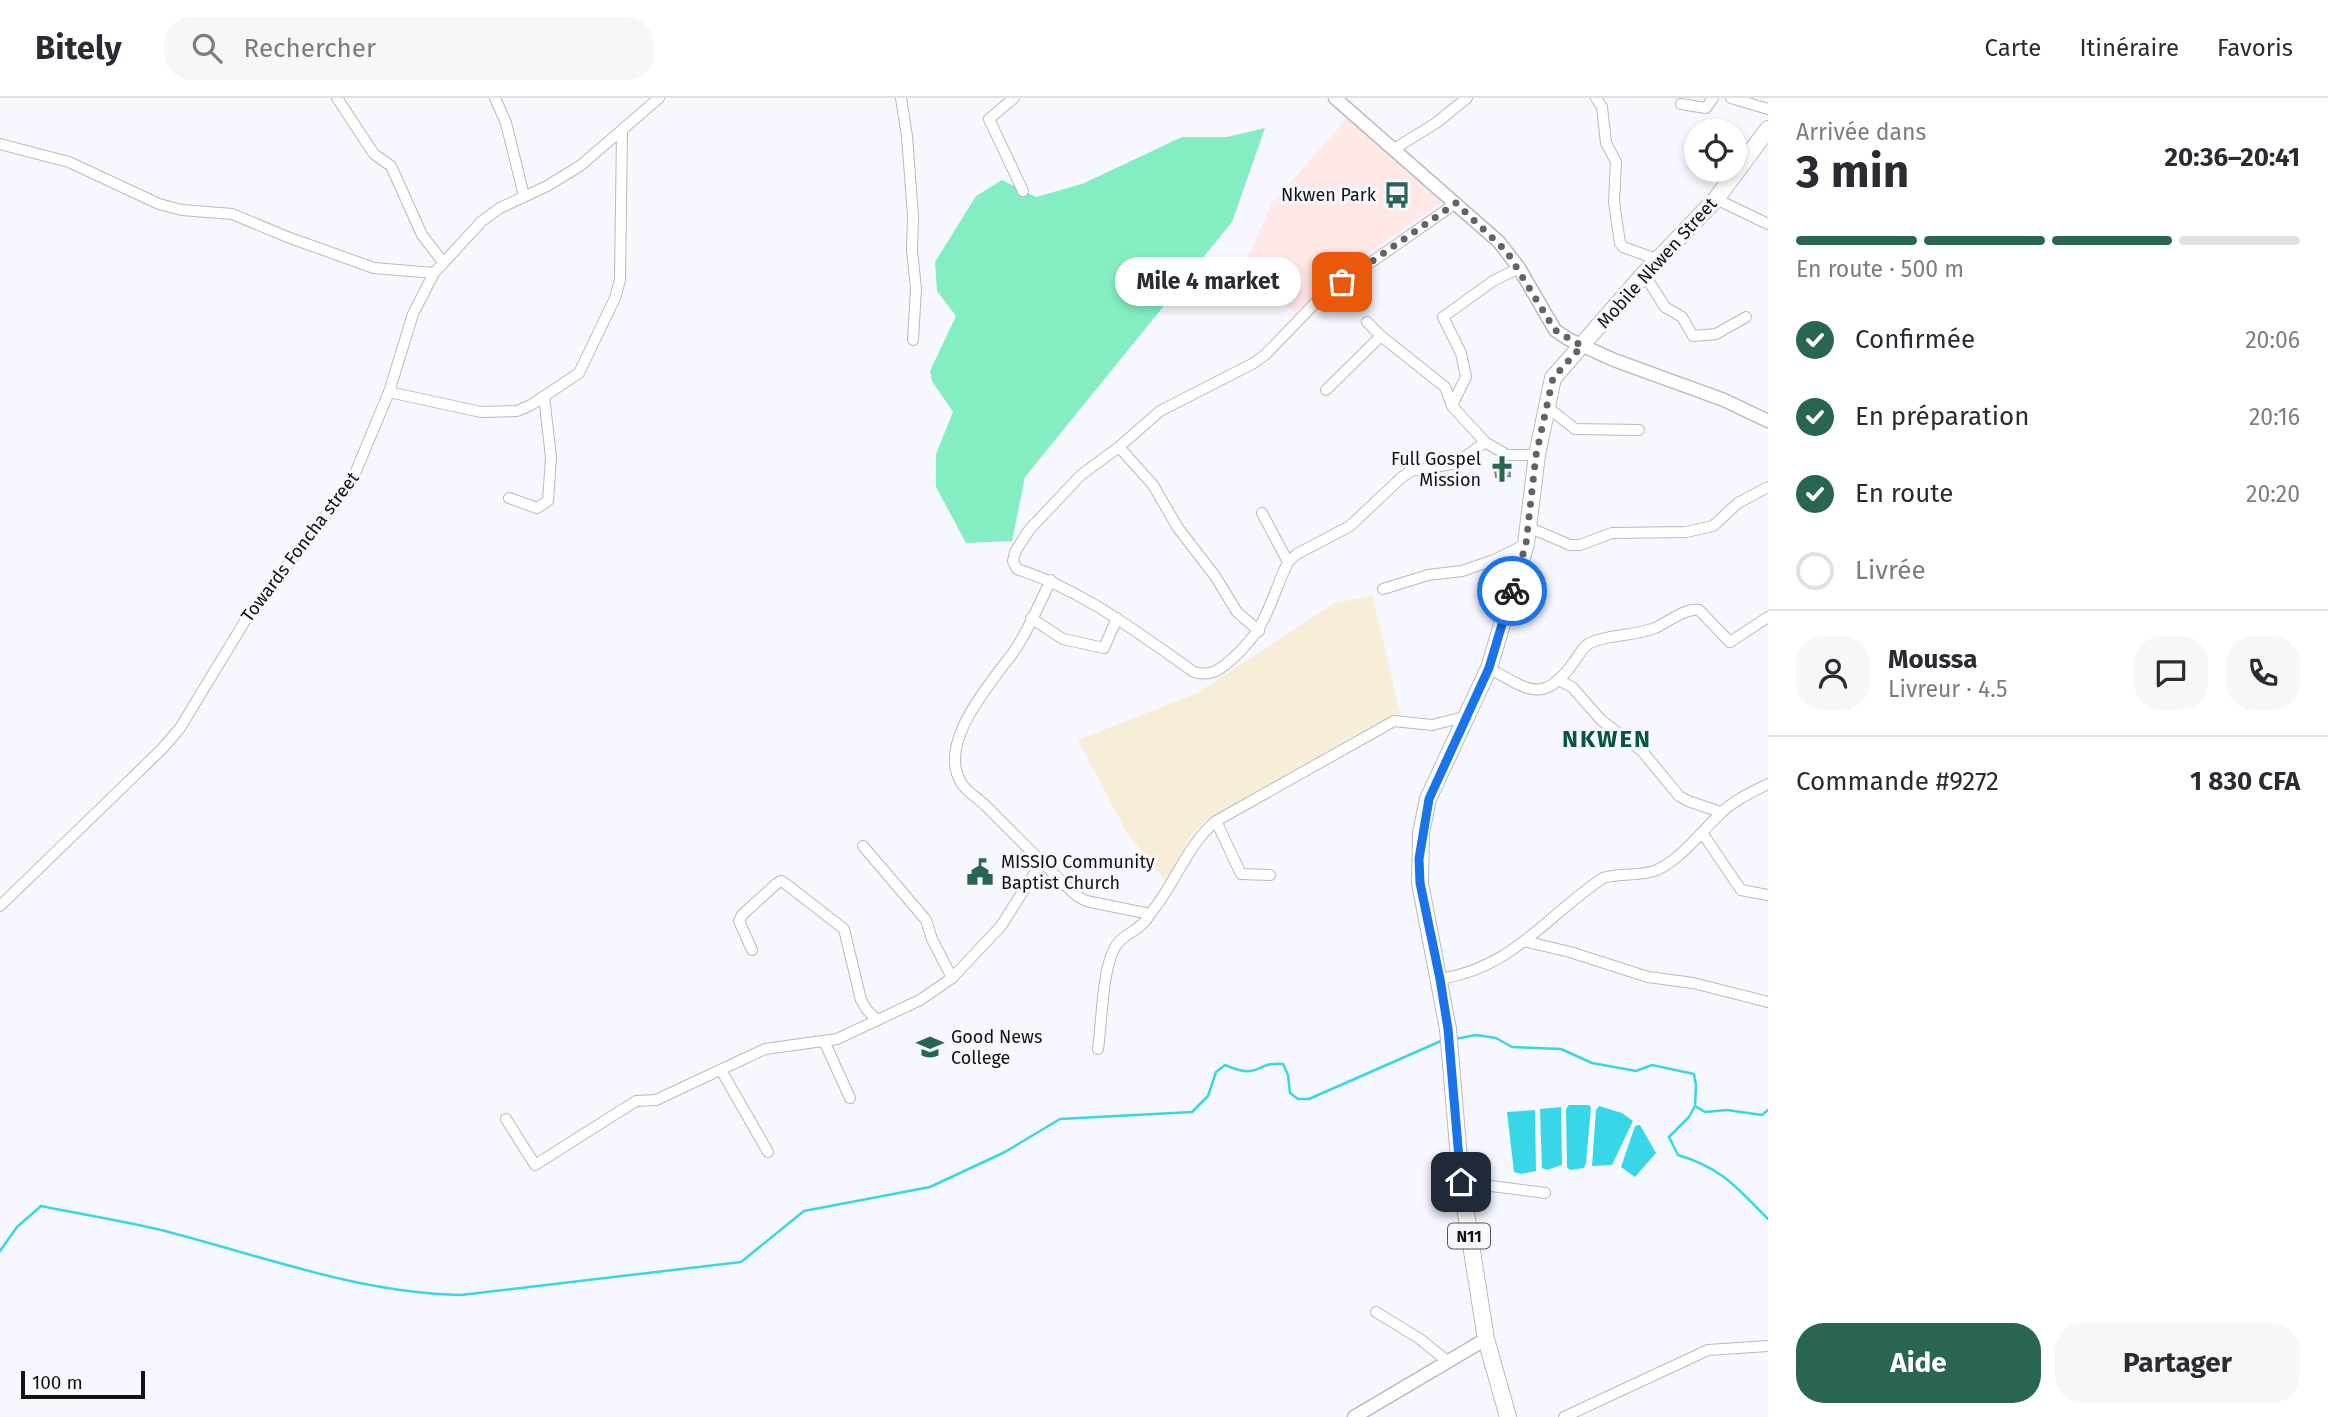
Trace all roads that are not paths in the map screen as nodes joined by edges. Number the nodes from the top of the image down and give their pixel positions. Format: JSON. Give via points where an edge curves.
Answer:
{"nodes":[{"id":1,"x":337,"y":98,"type":"edge"},
{"id":2,"x":495,"y":98,"type":"edge"},
{"id":3,"x":660,"y":98,"type":"edge"},
{"id":4,"x":901,"y":98,"type":"edge"},
{"id":5,"x":1014,"y":98,"type":"edge"},
{"id":6,"x":1335,"y":98,"type":"edge"},
{"id":7,"x":1466,"y":98,"type":"edge"},
{"id":8,"x":1596,"y":98,"type":"edge"},
{"id":9,"x":1713,"y":98,"type":"edge"},
{"id":10,"x":1731,"y":98,"type":"edge"},
{"id":11,"x":1681,"y":104,"type":"dead end"},
{"id":12,"x":1768,"y":109,"type":"edge"},
{"id":13,"x":1768,"y":130,"type":"edge"},
{"id":14,"x":622,"y":131,"type":"junction"},
{"id":15,"x":0,"y":144,"type":"edge"},
{"id":16,"x":1394,"y":149,"type":"junction"},
{"id":17,"x":1023,"y":191,"type":"dead end"},
{"id":18,"x":524,"y":196,"type":"junction"},
{"id":19,"x":1716,"y":199,"type":"junction"},
{"id":20,"x":1456,"y":203,"type":"junction"},
{"id":21,"x":1768,"y":224,"type":"edge"},
{"id":22,"x":1659,"y":260,"type":"junction"},
{"id":23,"x":443,"y":262,"type":"junction"},
{"id":24,"x":1519,"y":268,"type":"junction"},
{"id":25,"x":434,"y":274,"type":"junction"},
{"id":26,"x":1644,"y":274,"type":"junction"},
{"id":27,"x":1746,"y":317,"type":"dead end"},
{"id":28,"x":1367,"y":322,"type":"dead end"},
{"id":29,"x":1381,"y":337,"type":"junction"},
{"id":30,"x":913,"y":340,"type":"dead end"},
{"id":31,"x":1582,"y":346,"type":"junction"},
{"id":32,"x":1326,"y":390,"type":"dead end"},
{"id":33,"x":389,"y":392,"type":"junction"},
{"id":34,"x":544,"y":397,"type":"junction"},
{"id":35,"x":1452,"y":406,"type":"junction"},
{"id":36,"x":1546,"y":406,"type":"junction"},
{"id":37,"x":1768,"y":421,"type":"edge"},
{"id":38,"x":1639,"y":430,"type":"dead end"},
{"id":39,"x":1485,"y":442,"type":"junction"},
{"id":40,"x":1119,"y":447,"type":"junction"},
{"id":41,"x":1536,"y":455,"type":"junction"},
{"id":42,"x":1768,"y":487,"type":"edge"},
{"id":43,"x":509,"y":498,"type":"dead end"},
{"id":44,"x":1262,"y":513,"type":"dead end"},
{"id":45,"x":1528,"y":527,"type":"junction"},
{"id":46,"x":1526,"y":544,"type":"junction"},
{"id":47,"x":1288,"y":562,"type":"junction"},
{"id":48,"x":1051,"y":580,"type":"junction"},
{"id":49,"x":1383,"y":589,"type":"dead end"},
{"id":50,"x":1031,"y":618,"type":"junction"},
{"id":51,"x":1118,"y":618,"type":"junction"},
{"id":52,"x":1768,"y":618,"type":"edge"},
{"id":53,"x":1259,"y":631,"type":"junction"},
{"id":54,"x":1489,"y":668,"type":"junction"},
{"id":55,"x":1560,"y":681,"type":"junction"},
{"id":56,"x":1464,"y":717,"type":"junction"},
{"id":57,"x":1768,"y":784,"type":"edge"},
{"id":58,"x":1721,"y":812,"type":"junction"},
{"id":59,"x":1216,"y":821,"type":"junction"},
{"id":60,"x":1703,"y":834,"type":"junction"},
{"id":61,"x":863,"y":846,"type":"dead end"},
{"id":62,"x":1041,"y":863,"type":"junction"},
{"id":63,"x":1270,"y":875,"type":"dead end"},
{"id":64,"x":1768,"y":895,"type":"edge"},
{"id":65,"x":0,"y":906,"type":"edge"},
{"id":66,"x":1150,"y":914,"type":"junction"},
{"id":67,"x":1524,"y":941,"type":"junction"},
{"id":68,"x":752,"y":950,"type":"dead end"},
{"id":69,"x":952,"y":978,"type":"junction"},
{"id":70,"x":1440,"y":979,"type":"junction"},
{"id":71,"x":1768,"y":1002,"type":"edge"},
{"id":72,"x":876,"y":1019,"type":"junction"},
{"id":73,"x":824,"y":1041,"type":"junction"},
{"id":74,"x":1098,"y":1049,"type":"dead end"},
{"id":75,"x":721,"y":1070,"type":"junction"},
{"id":76,"x":850,"y":1098,"type":"dead end"},
{"id":77,"x":506,"y":1119,"type":"dead end"},
{"id":78,"x":768,"y":1152,"type":"dead end"},
{"id":79,"x":1461,"y":1182,"type":"junction"},
{"id":80,"x":1545,"y":1193,"type":"dead end"},
{"id":81,"x":1376,"y":1312,"type":"dead end"},
{"id":82,"x":1486,"y":1339,"type":"junction"},
{"id":83,"x":1768,"y":1346,"type":"edge"},
{"id":84,"x":1447,"y":1361,"type":"junction"},
{"id":85,"x":1354,"y":1417,"type":"edge"},
{"id":86,"x":1508,"y":1417,"type":"edge"},
{"id":87,"x":1564,"y":1417,"type":"edge"}],
"edges":[{"from":1,"to":23,"type":"street","via":[[374,154],[391,166],[422,236]]},
{"from":2,"to":18,"type":"street"},
{"from":3,"to":14,"type":"street","name":"Towards Foncha street"},
{"from":4,"to":30,"type":"street","via":[[913,216]]},
{"from":5,"to":17,"type":"street","via":[[989,119]]},
{"from":6,"to":16,"type":"street"},
{"from":7,"to":16,"type":"street"},
{"from":8,"to":22,"type":"street","via":[[1602,107],[1606,143],[1616,162],[1614,202],[1620,243]]},
{"from":9,"to":11,"type":"street","via":[[1701,109]]},
{"from":10,"to":12,"type":"street"},
{"from":13,"to":19,"type":"highway","name":"Mobile Nkwen Street","number":"N11"},
{"from":14,"to":18,"type":"street","name":"Towards Foncha street","via":[[563,177]]},
{"from":14,"to":34,"type":"street","via":[[620,280],[615,298],[579,373]]},
{"from":15,"to":25,"type":"street","via":[[69,162],[170,207],[232,214],[374,268]]},
{"from":16,"to":20,"type":"street"},
{"from":18,"to":23,"type":"street","name":"Towards Foncha street","via":[[482,221]]},
{"from":19,"to":21,"type":"street"},
{"from":19,"to":22,"type":"highway","name":"Mobile Nkwen Street","number":"N11"},
{"from":20,"to":24,"type":"street","via":[[1499,242]]},
{"from":20,"to":40,"type":"street","via":[[1320,298],[1266,354],[1160,411]]},
{"from":22,"to":26,"type":"highway","name":"Mobile Nkwen Street","number":"N11"},
{"from":23,"to":25,"type":"street","name":"Towards Foncha street"},
{"from":24,"to":31,"type":"street","via":[[1555,330]]},
{"from":24,"to":35,"type":"street","via":[[1443,317],[1461,353],[1466,377]]},
{"from":25,"to":33,"type":"street","name":"Towards Foncha street","via":[[413,314]]},
{"from":26,"to":27,"type":"street","via":[[1665,307],[1682,317],[1693,336],[1716,334]]},
{"from":26,"to":31,"type":"highway","name":"Mobile Nkwen Street","number":"N11"},
{"from":28,"to":29,"type":"street"},
{"from":29,"to":32,"type":"street"},
{"from":29,"to":35,"type":"street","via":[[1446,387]]},
{"from":31,"to":36,"type":"highway","name":"Mobile Nkwen Street","number":"N11","via":[[1553,378]]},
{"from":31,"to":37,"type":"street"},
{"from":33,"to":34,"type":"street","via":[[481,412],[517,411]]},
{"from":33,"to":65,"type":"street","name":"Towards Foncha street","via":[[351,483],[248,616],[180,727],[68,844]]},
{"from":34,"to":43,"type":"street","via":[[551,457],[548,501],[537,508]]},
{"from":35,"to":39,"type":"street"},
{"from":36,"to":38,"type":"street","via":[[1575,429]]},
{"from":36,"to":41,"type":"highway","name":"Mobile Nkwen Street","number":"N11"},
{"from":39,"to":41,"type":"street","via":[[1507,455]]},
{"from":39,"to":47,"type":"street","via":[[1457,463],[1411,471],[1350,526]]},
{"from":40,"to":48,"type":"street","via":[[1080,475],[1015,552],[1017,569]]},
{"from":40,"to":53,"type":"street","via":[[1153,485],[1237,612]]},
{"from":41,"to":45,"type":"highway","name":"Mobile Nkwen Street","number":"N11"},
{"from":42,"to":45,"type":"street","via":[[1738,503],[1713,526],[1686,532],[1612,533],[1570,545]]},
{"from":44,"to":47,"type":"street"},
{"from":45,"to":46,"type":"highway","name":"Mobile Nkwen Street","number":"N11"},
{"from":46,"to":49,"type":"street","via":[[1462,571],[1428,575]]},
{"from":46,"to":54,"type":"highway","name":"Mobile Nkwen Street","number":"N11"},
{"from":47,"to":53,"type":"street"},
{"from":48,"to":50,"type":"street"},
{"from":48,"to":51,"type":"street"},
{"from":50,"to":51,"type":"street","via":[[1063,639],[1104,648]]},
{"from":50,"to":62,"type":"street","via":[[1016,647],[977,698],[956,758],[961,783]]},
{"from":51,"to":53,"type":"street","via":[[1204,675],[1226,664]]},
{"from":52,"to":55,"type":"street","via":[[1730,642],[1699,610],[1690,610],[1643,632],[1592,642]]},
{"from":54,"to":55,"type":"street","via":[[1527,690]]},
{"from":54,"to":56,"type":"highway","name":"Mobile Nkwen Street","number":"N11"},
{"from":55,"to":58,"type":"street","via":[[1642,751],[1679,796]]},
{"from":56,"to":59,"type":"street","via":[[1432,725],[1394,721]]},
{"from":56,"to":70,"type":"highway","name":"Mobile Nkwen Street","number":"N11","via":[[1429,799],[1419,859]]},
{"from":57,"to":58,"type":"street"},
{"from":58,"to":60,"type":"street"},
{"from":59,"to":63,"type":"street","via":[[1241,874]]},
{"from":59,"to":66,"type":"street","via":[[1198,837]]},
{"from":60,"to":64,"type":"street","via":[[1741,890]]},
{"from":60,"to":67,"type":"street","via":[[1654,871],[1604,878]]},
{"from":61,"to":69,"type":"street","via":[[926,920]]},
{"from":62,"to":66,"type":"street","via":[[1086,901]]},
{"from":62,"to":69,"type":"street","via":[[1001,926]]},
{"from":66,"to":74,"type":"street","via":[[1116,945],[1103,982]]},
{"from":67,"to":70,"type":"street","via":[[1488,966]]},
{"from":67,"to":71,"type":"street","via":[[1648,977]]},
{"from":68,"to":72,"type":"street","via":[[740,926],[742,915],[781,881],[844,929],[861,1000]]},
{"from":69,"to":72,"type":"street","via":[[920,1000]]},
{"from":70,"to":79,"type":"highway","name":"Mobile Nkwen Street","number":"N11"},
{"from":72,"to":73,"type":"street"},
{"from":73,"to":75,"type":"street","via":[[774,1047]]},
{"from":73,"to":76,"type":"street"},
{"from":75,"to":77,"type":"street","via":[[656,1100],[636,1101],[535,1165]]},
{"from":75,"to":78,"type":"street"},
{"from":79,"to":80,"type":"street"},
{"from":79,"to":82,"type":"highway","name":"Mobile Nkwen Street","number":"N11"},
{"from":81,"to":84,"type":"street"},
{"from":82,"to":84,"type":"street"},
{"from":82,"to":86,"type":"highway","name":"Mobile Nkwen Street","number":"N11"},
{"from":83,"to":87,"type":"street","via":[[1708,1350]]},
{"from":84,"to":85,"type":"street"}]}
